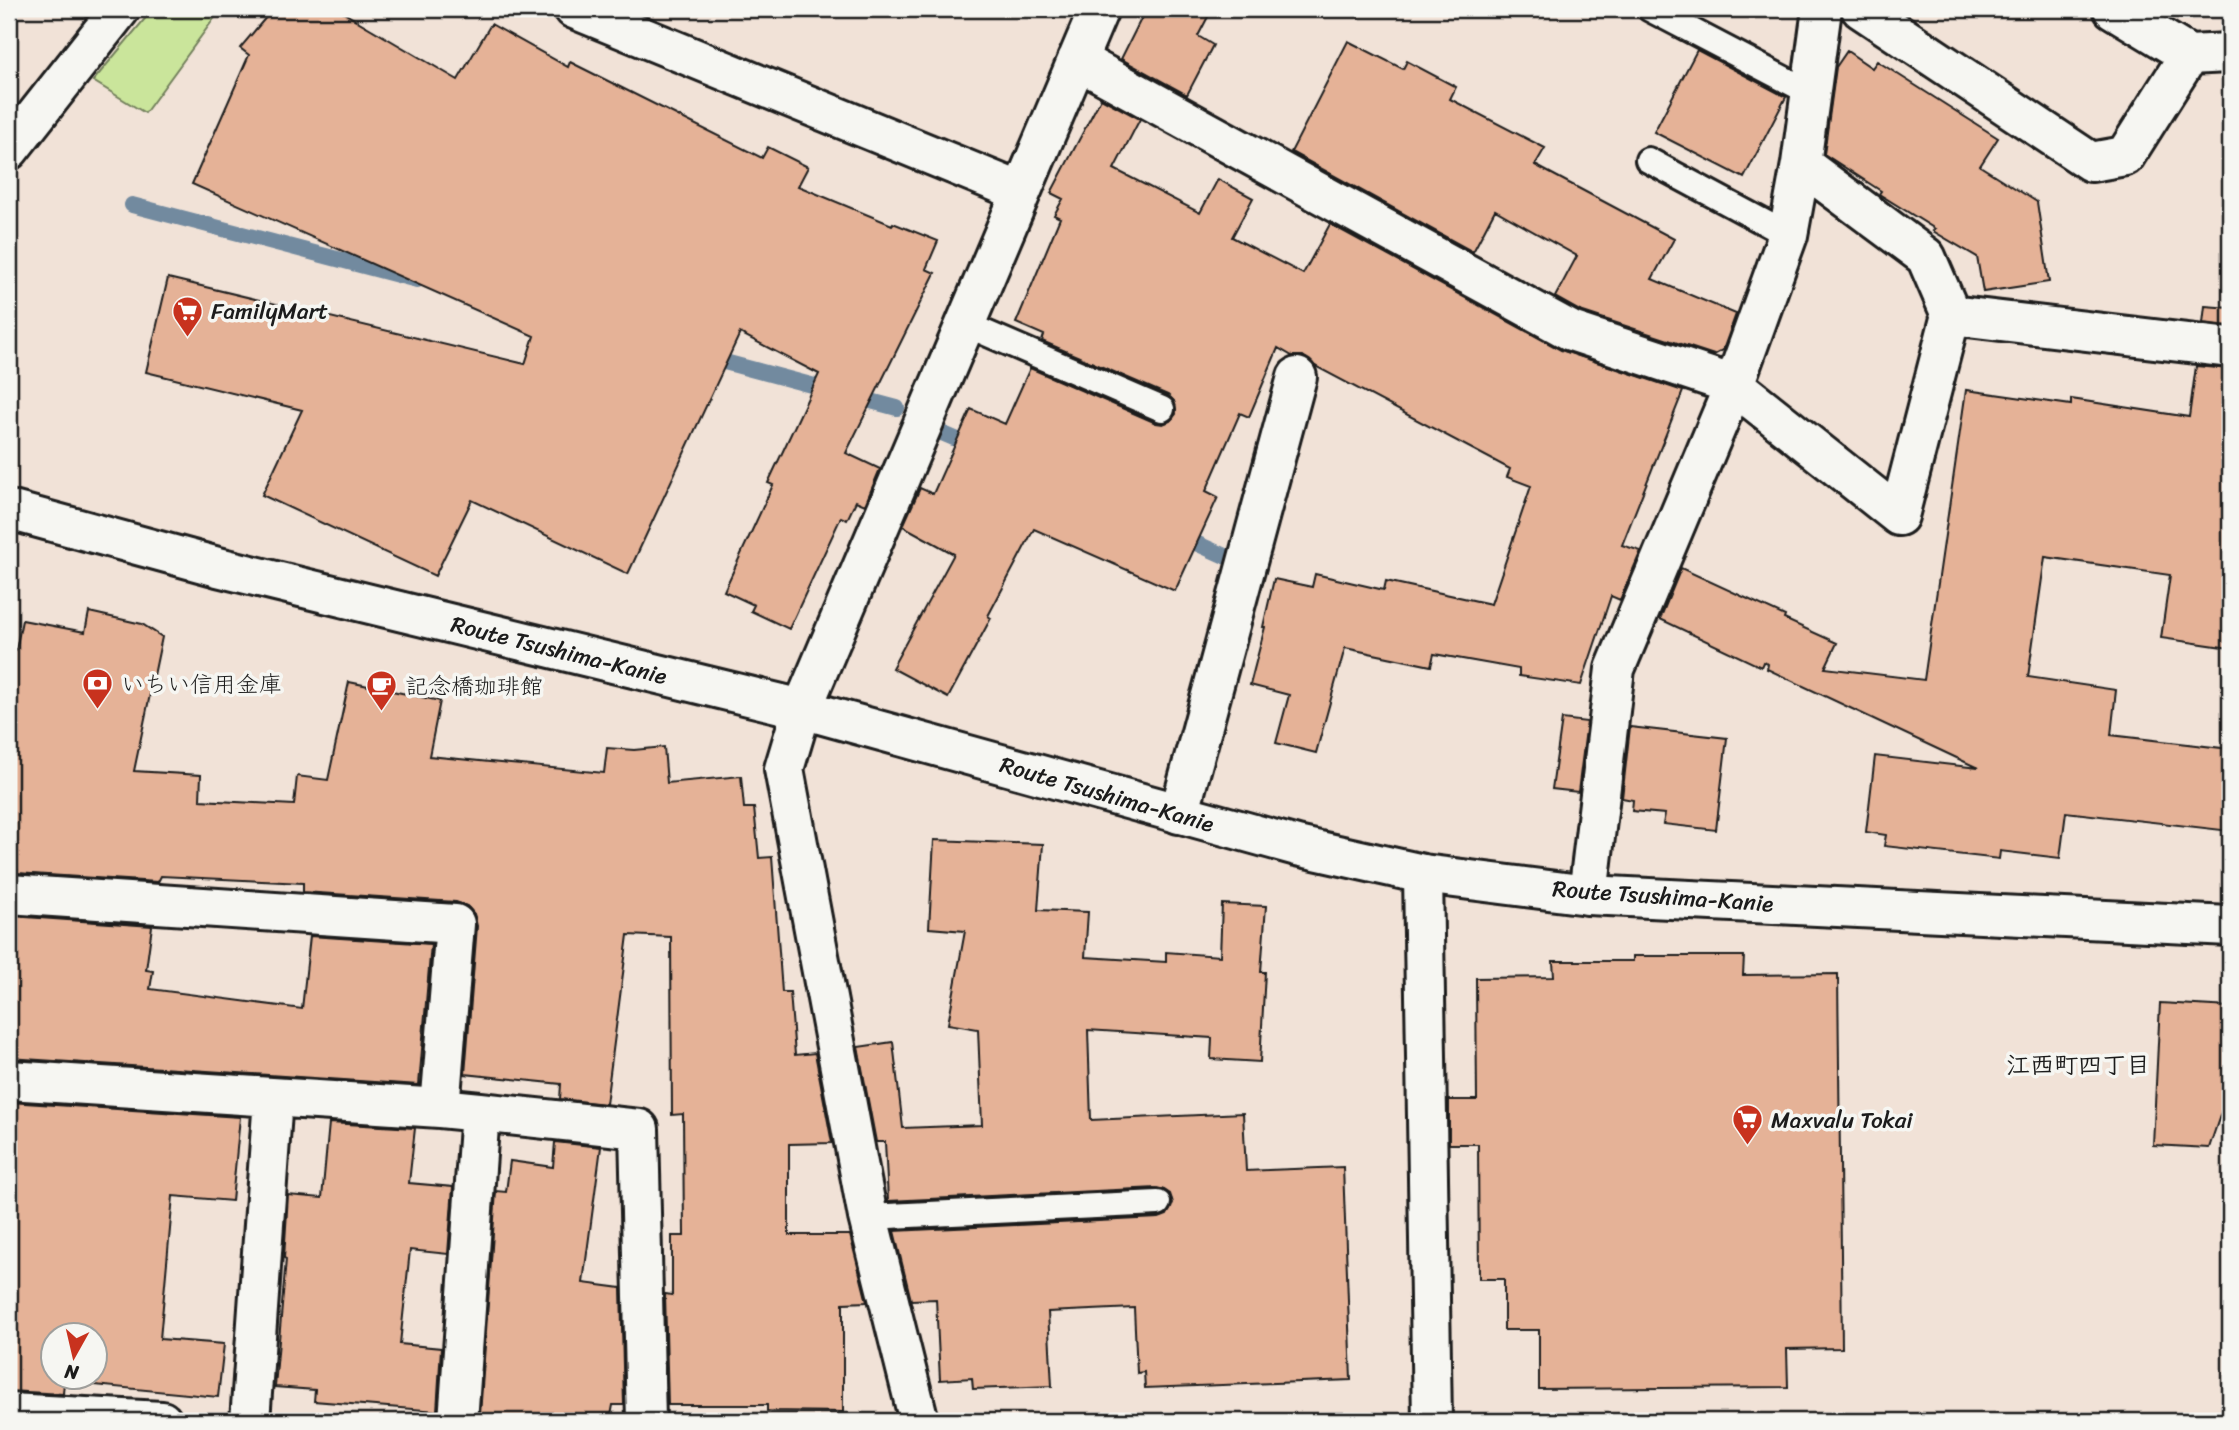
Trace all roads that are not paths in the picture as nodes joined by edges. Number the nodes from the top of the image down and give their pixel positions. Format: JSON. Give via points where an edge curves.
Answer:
{"nodes":[{"id":1,"x":574,"y":9,"type":"edge"},
{"id":2,"x":1100,"y":9,"type":"edge"},
{"id":3,"x":1650,"y":9,"type":"edge"},
{"id":4,"x":1822,"y":9,"type":"edge"},
{"id":5,"x":1861,"y":9,"type":"edge"},
{"id":6,"x":2113,"y":9,"type":"edge"},
{"id":7,"x":109,"y":13,"type":"edge"},
{"id":8,"x":2230,"y":50,"type":"edge"},
{"id":9,"x":2189,"y":55,"type":"junction"},
{"id":10,"x":1077,"y":60,"type":"junction"},
{"id":11,"x":1811,"y":93,"type":"junction"},
{"id":12,"x":9,"y":150,"type":"edge"},
{"id":13,"x":1648,"y":160,"type":"dead end"},
{"id":14,"x":1801,"y":164,"type":"junction"},
{"id":15,"x":1021,"y":192,"type":"junction"},
{"id":16,"x":1788,"y":235,"type":"junction"},
{"id":17,"x":1951,"y":315,"type":"junction"},
{"id":18,"x":965,"y":324,"type":"junction"},
{"id":19,"x":2230,"y":348,"type":"edge"},
{"id":20,"x":1297,"y":377,"type":"dead end"},
{"id":21,"x":1734,"y":385,"type":"junction"},
{"id":22,"x":1162,"y":408,"type":"dead end"},
{"id":23,"x":9,"y":510,"type":"edge"},
{"id":24,"x":802,"y":709,"type":"junction"},
{"id":25,"x":1179,"y":814,"type":"junction"},
{"id":26,"x":1423,"y":874,"type":"junction"},
{"id":27,"x":9,"y":894,"type":"edge"},
{"id":28,"x":1588,"y":894,"type":"junction"},
{"id":29,"x":2230,"y":926,"type":"edge"},
{"id":30,"x":9,"y":1080,"type":"edge"},
{"id":31,"x":272,"y":1098,"type":"junction"},
{"id":32,"x":440,"y":1108,"type":"junction"},
{"id":33,"x":480,"y":1112,"type":"junction"},
{"id":34,"x":1158,"y":1203,"type":"dead end"},
{"id":35,"x":868,"y":1217,"type":"junction"},
{"id":36,"x":9,"y":1413,"type":"edge"},
{"id":37,"x":162,"y":1421,"type":"edge"},
{"id":38,"x":250,"y":1421,"type":"edge"},
{"id":39,"x":458,"y":1421,"type":"edge"},
{"id":40,"x":646,"y":1421,"type":"edge"},
{"id":41,"x":919,"y":1421,"type":"edge"},
{"id":42,"x":1432,"y":1421,"type":"edge"}],
"edges":[{"from":1,"to":15,"type":"street"},
{"from":2,"to":10,"type":"street"},
{"from":3,"to":11,"type":"lane"},
{"from":4,"to":11,"type":"street"},
{"from":5,"to":9,"type":"street","via":[[2091,162],[2125,156]]},
{"from":6,"to":9,"type":"street"},
{"from":7,"to":12,"type":"street"},
{"from":8,"to":9,"type":"street"},
{"from":10,"to":15,"type":"street"},
{"from":10,"to":21,"type":"street","via":[[1571,331]]},
{"from":11,"to":14,"type":"street"},
{"from":13,"to":16,"type":"lane"},
{"from":14,"to":16,"type":"street"},
{"from":14,"to":17,"type":"street","via":[[1926,257]]},
{"from":15,"to":18,"type":"street"},
{"from":16,"to":21,"type":"street"},
{"from":17,"to":19,"type":"street"},
{"from":17,"to":21,"type":"street","via":[[1899,516]]},
{"from":18,"to":22,"type":"lane"},
{"from":18,"to":24,"type":"street"},
{"from":20,"to":25,"type":"street"},
{"from":21,"to":28,"type":"street","via":[[1615,669]]},
{"from":23,"to":24,"type":"street","name":"Route Tsushima-Kanie","via":[[218,567]]},
{"from":24,"to":25,"type":"street","name":"Route Tsushima-Kanie"},
{"from":24,"to":35,"type":"street","via":[[784,769]]},
{"from":25,"to":26,"type":"street","name":"Route Tsushima-Kanie"},
{"from":26,"to":28,"type":"street","name":"Route Tsushima-Kanie"},
{"from":26,"to":42,"type":"street"},
{"from":27,"to":32,"type":"street","via":[[455,924]]},
{"from":28,"to":29,"type":"street","name":"Route Tsushima-Kanie"},
{"from":30,"to":31,"type":"street"},
{"from":31,"to":32,"type":"street"},
{"from":31,"to":38,"type":"street"},
{"from":32,"to":33,"type":"street"},
{"from":33,"to":39,"type":"street"},
{"from":33,"to":40,"type":"street","via":[[639,1129]]},
{"from":34,"to":35,"type":"lane"},
{"from":35,"to":41,"type":"street"},
{"from":36,"to":37,"type":"street"}]}
